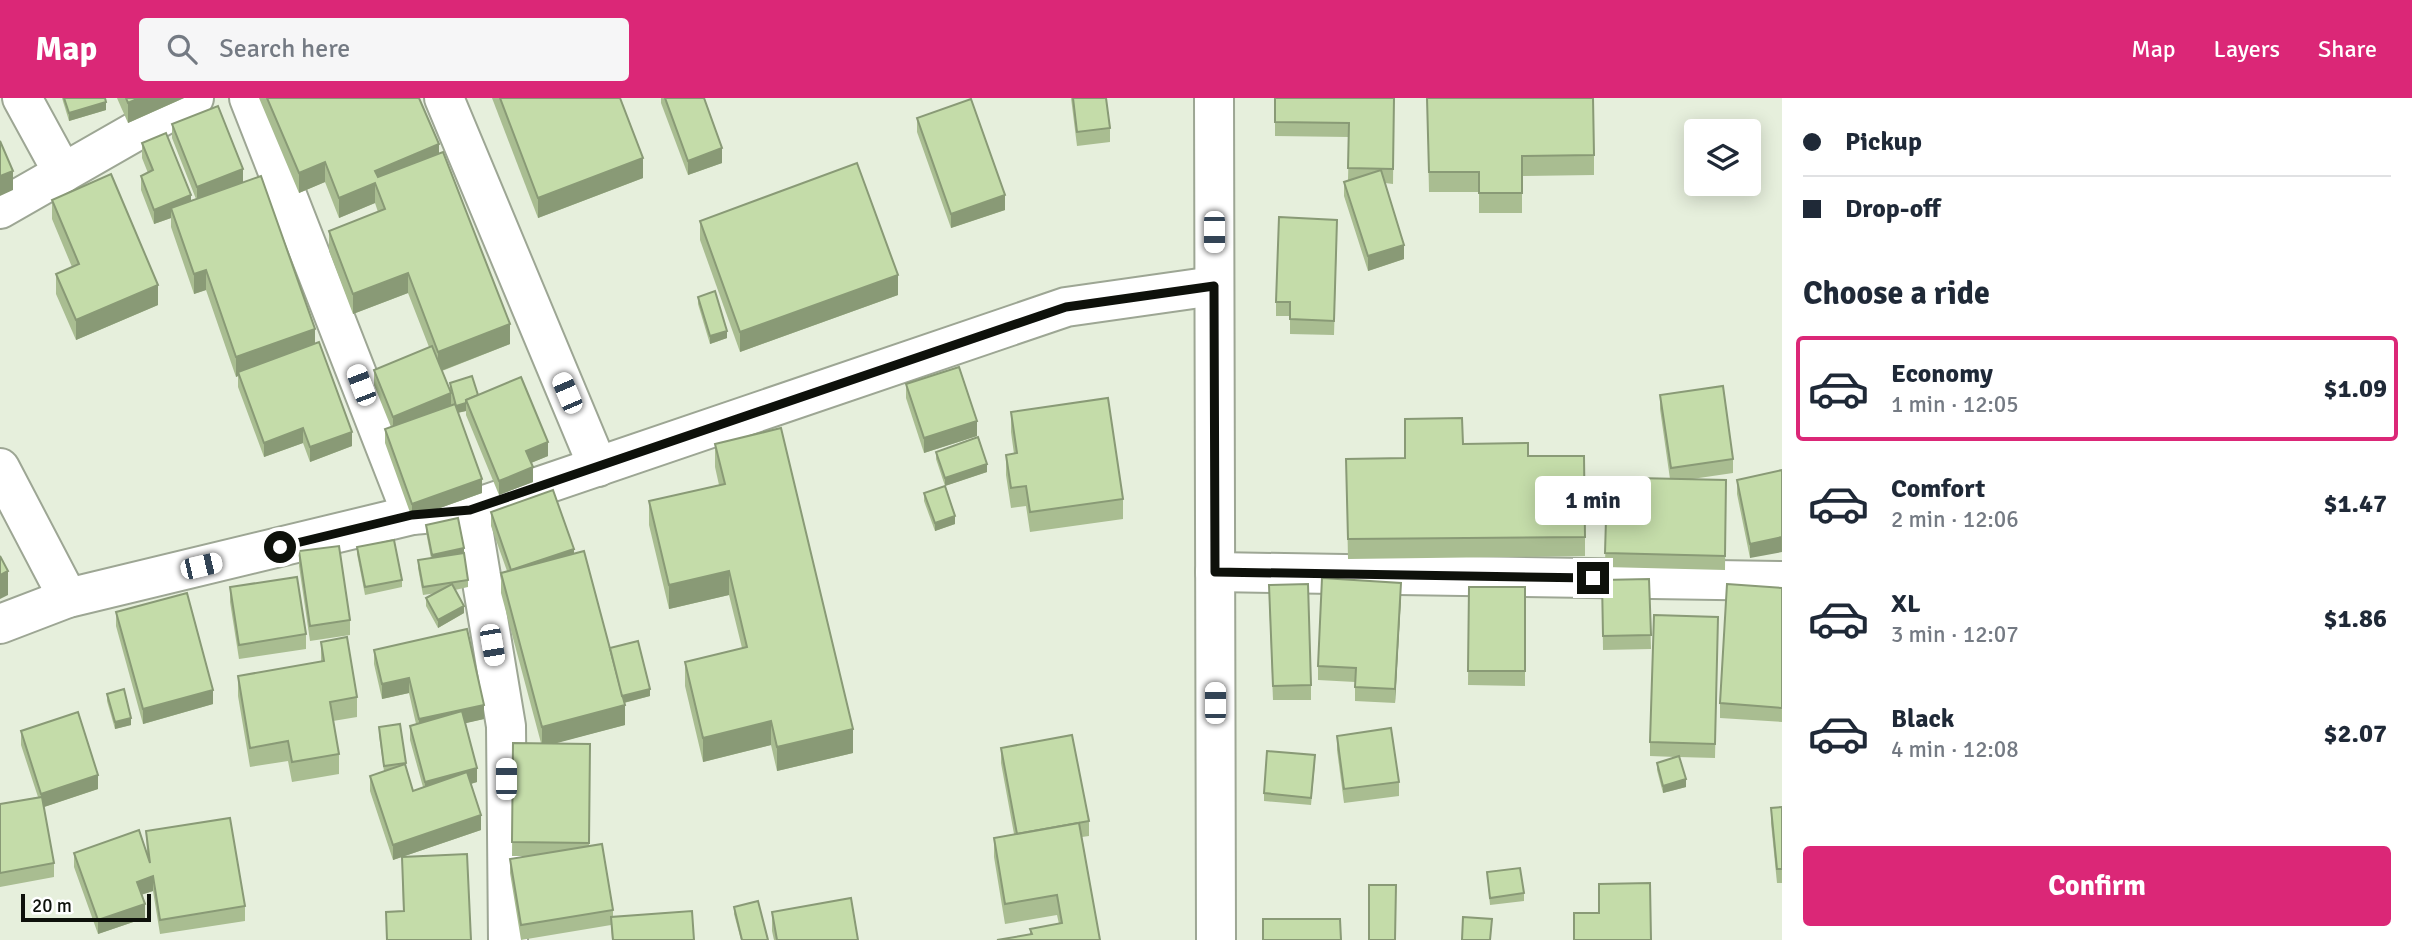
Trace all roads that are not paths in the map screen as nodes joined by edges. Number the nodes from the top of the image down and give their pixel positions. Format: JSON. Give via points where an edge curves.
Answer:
{"nodes":[{"id":1,"x":22,"y":98,"type":"edge"},
{"id":2,"x":194,"y":98,"type":"edge"},
{"id":3,"x":249,"y":98,"type":"edge"},
{"id":4,"x":444,"y":98,"type":"edge"},
{"id":5,"x":1214,"y":98,"type":"edge"},
{"id":6,"x":63,"y":173,"type":"junction"},
{"id":7,"x":0,"y":209,"type":"edge"},
{"id":8,"x":1214,"y":286,"type":"junction"},
{"id":9,"x":598,"y":467,"type":"junction"},
{"id":10,"x":0,"y":468,"type":"edge"},
{"id":11,"x":470,"y":510,"type":"junction"},
{"id":12,"x":412,"y":515,"type":"junction"},
{"id":13,"x":1215,"y":572,"type":"junction"},
{"id":14,"x":1782,"y":581,"type":"edge"},
{"id":15,"x":68,"y":598,"type":"junction"},
{"id":16,"x":0,"y":624,"type":"edge"},
{"id":17,"x":508,"y":940,"type":"edge"},
{"id":18,"x":1216,"y":940,"type":"edge"}],
"edges":[{"from":1,"to":6,"type":"street"},
{"from":2,"to":6,"type":"street"},
{"from":3,"to":12,"type":"street"},
{"from":4,"to":9,"type":"street"},
{"from":5,"to":8,"type":"street"},
{"from":6,"to":7,"type":"street"},
{"from":8,"to":9,"type":"street","via":[[1066,307]]},
{"from":8,"to":13,"type":"street"},
{"from":9,"to":11,"type":"street"},
{"from":10,"to":15,"type":"street"},
{"from":11,"to":12,"type":"street"},
{"from":11,"to":17,"type":"street","via":[[506,726]]},
{"from":12,"to":15,"type":"street"},
{"from":13,"to":14,"type":"street"},
{"from":13,"to":18,"type":"street"},
{"from":15,"to":16,"type":"street"}]}
